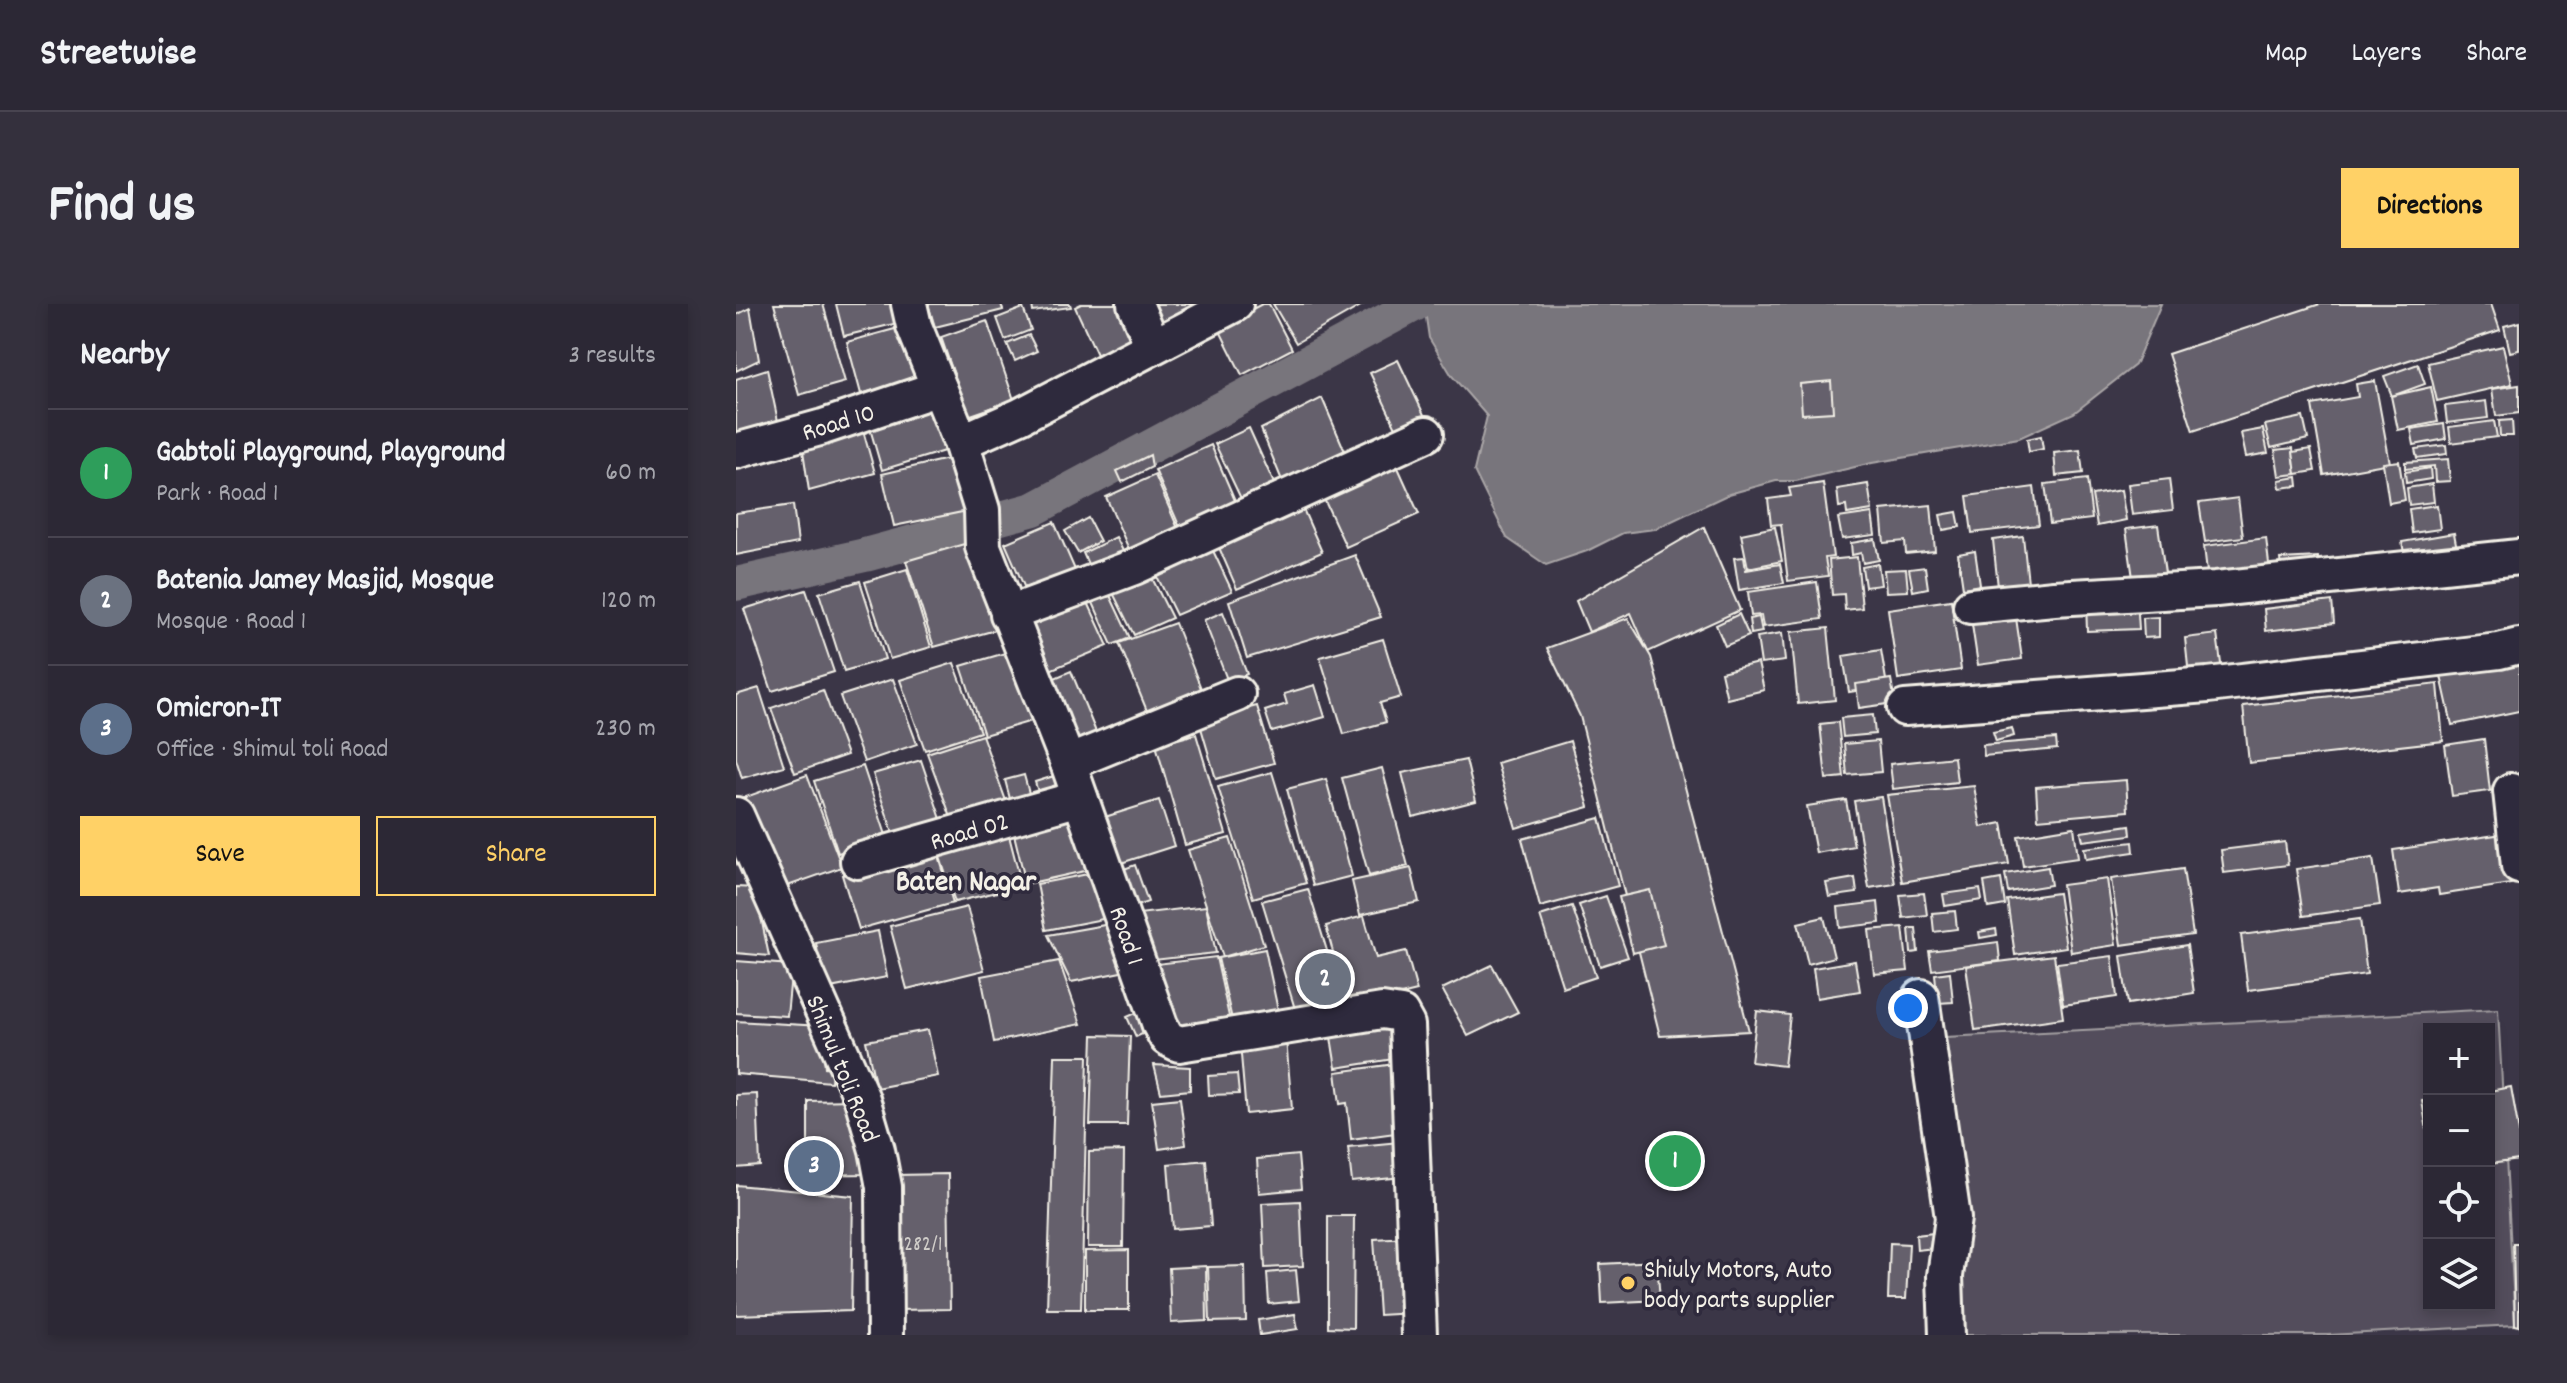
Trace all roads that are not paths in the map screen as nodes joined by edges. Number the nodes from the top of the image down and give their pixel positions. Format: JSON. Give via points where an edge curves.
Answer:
{"nodes":[{"id":1,"x":909,"y":304,"type":"edge"},
{"id":2,"x":1135,"y":304,"type":"edge"},
{"id":3,"x":1235,"y":304,"type":"edge"},
{"id":4,"x":1153,"y":346,"type":"junction"},
{"id":5,"x":939,"y":388,"type":"junction"},
{"id":6,"x":1426,"y":434,"type":"dead end"},
{"id":7,"x":961,"y":442,"type":"junction"},
{"id":8,"x":736,"y":451,"type":"edge"},
{"id":9,"x":2519,"y":557,"type":"edge"},
{"id":10,"x":1971,"y":606,"type":"dead end"},
{"id":11,"x":1008,"y":614,"type":"junction"},
{"id":12,"x":2519,"y":646,"type":"edge"},
{"id":13,"x":1237,"y":694,"type":"dead end"},
{"id":14,"x":1905,"y":708,"type":"dead end"},
{"id":15,"x":1068,"y":763,"type":"junction"},
{"id":16,"x":2511,"y":791,"type":"dead end"},
{"id":17,"x":1080,"y":798,"type":"junction"},
{"id":18,"x":736,"y":815,"type":"edge"},
{"id":19,"x":858,"y":861,"type":"dead end"},
{"id":20,"x":2519,"y":866,"type":"edge"},
{"id":21,"x":748,"y":872,"type":"edge"},
{"id":22,"x":1921,"y":997,"type":"dead end"},
{"id":23,"x":885,"y":1335,"type":"edge"},
{"id":24,"x":1419,"y":1335,"type":"edge"},
{"id":25,"x":1947,"y":1335,"type":"edge"}],
"edges":[{"from":1,"to":5,"type":"street","name":"Road 1"},
{"from":2,"to":4,"type":"street"},
{"from":3,"to":4,"type":"street"},
{"from":4,"to":7,"type":"street"},
{"from":5,"to":7,"type":"street","name":"Road 1"},
{"from":5,"to":8,"type":"street","name":"Road 10"},
{"from":6,"to":11,"type":"street","via":[[1134,567]]},
{"from":7,"to":11,"type":"street","name":"Road 1","via":[[982,510],[983,547]]},
{"from":9,"to":10,"type":"street","via":[[2216,589]]},
{"from":11,"to":15,"type":"street","name":"Road 1"},
{"from":12,"to":14,"type":"street","via":[[2208,685]]},
{"from":13,"to":15,"type":"street"},
{"from":15,"to":17,"type":"street","name":"Road 1"},
{"from":16,"to":20,"type":"street"},
{"from":17,"to":19,"type":"street","name":"Road 02"},
{"from":17,"to":24,"type":"street","name":"Road 1","via":[[1167,1038],[1179,1044],[1382,1011],[1401,1014],[1407,1025]]},
{"from":18,"to":21,"type":"street","name":"Shimul toli Road"},
{"from":21,"to":23,"type":"street","name":"Shimul toli Road","via":[[862,1099],[884,1187]]},
{"from":22,"to":25,"type":"street","via":[[1953,1218],[1945,1276]]}]}
